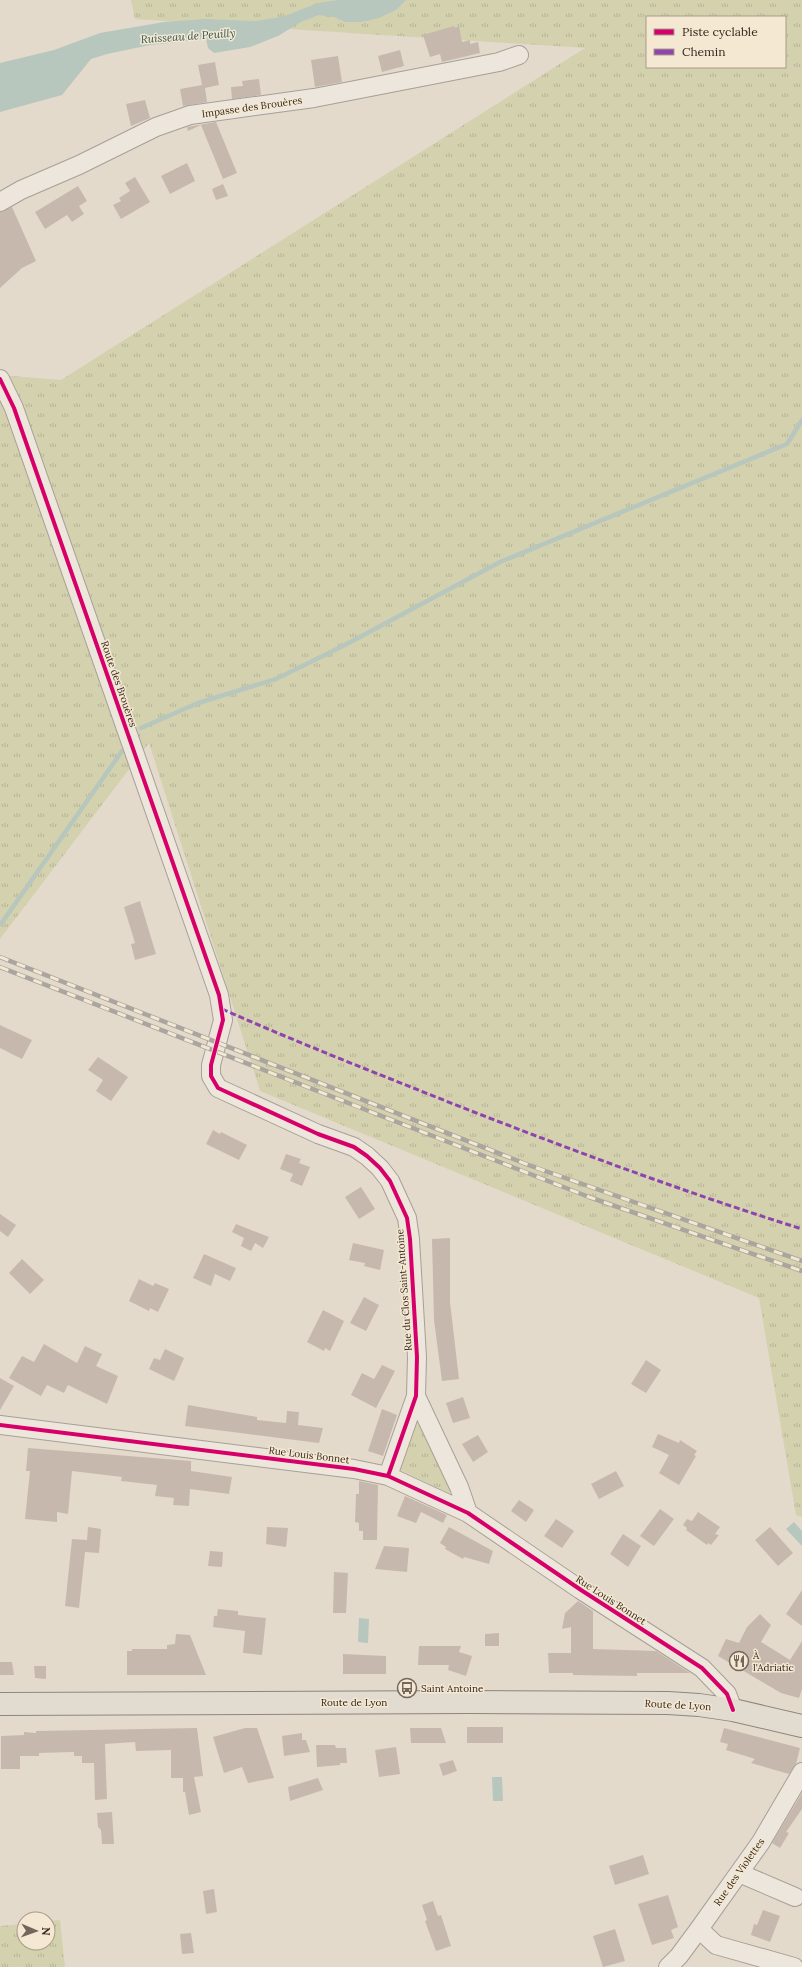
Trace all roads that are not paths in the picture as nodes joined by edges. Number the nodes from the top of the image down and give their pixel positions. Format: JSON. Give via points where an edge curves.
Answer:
{"nodes":[{"id":1,"x":520,"y":55,"type":"dead end"},
{"id":2,"x":0,"y":202,"type":"edge"},
{"id":3,"x":0,"y":379,"type":"edge"},
{"id":4,"x":219,"y":995,"type":"joint"},
{"id":5,"x":416,"y":1396,"type":"junction"},
{"id":6,"x":0,"y":1425,"type":"edge"},
{"id":7,"x":388,"y":1476,"type":"junction"},
{"id":8,"x":468,"y":1513,"type":"junction"},
{"id":9,"x":0,"y":1704,"type":"edge"},
{"id":10,"x":734,"y":1710,"type":"junction"},
{"id":11,"x":802,"y":1726,"type":"edge"},
{"id":12,"x":802,"y":1772,"type":"edge"},
{"id":13,"x":739,"y":1873,"type":"junction"},
{"id":14,"x":795,"y":1897,"type":"dead end"},
{"id":15,"x":699,"y":1930,"type":"junction"},
{"id":16,"x":668,"y":1967,"type":"edge"},
{"id":17,"x":794,"y":1967,"type":"edge"}],
"edges":[{"from":1,"to":2,"type":"street","name":"Impasse des Brouères","via":[[485,65],[314,98],[190,115],[156,128]]},
{"from":3,"to":4,"type":"street","name":"Route des Brouères","via":[[14,408]]},
{"from":4,"to":5,"type":"street","name":"Rue du Clos Saint-Antoine","via":[[223,1020],[211,1065],[212,1076],[218,1088],[318,1134],[354,1147],[380,1168],[399,1199],[407,1218],[410,1239],[417,1357]]},
{"from":5,"to":7,"type":"street","name":"Rue du Clos Saint-Antoine"},
{"from":5,"to":8,"type":"street","name":"Rue du Clos Saint-Antoine","via":[[459,1487]]},
{"from":6,"to":7,"type":"street","name":"Rue Louis Bonnet","via":[[354,1469]]},
{"from":7,"to":8,"type":"street","name":"Rue Louis Bonnet"},
{"from":8,"to":10,"type":"street","name":"Rue Louis Bonnet","via":[[702,1668],[727,1694]]},
{"from":9,"to":10,"type":"main road","name":"Route de Lyon","via":[[618,1702],[699,1705]]},
{"from":10,"to":11,"type":"main road","name":"Route de Lyon"},
{"from":12,"to":13,"type":"street","name":"Rue des Violettes","via":[[761,1842]]},
{"from":13,"to":14,"type":"street"},
{"from":13,"to":15,"type":"street","name":"Rue des Violettes"},
{"from":15,"to":16,"type":"street","name":"Rue des Violettes"},
{"from":15,"to":17,"type":"street","via":[[716,1945]]}]}
